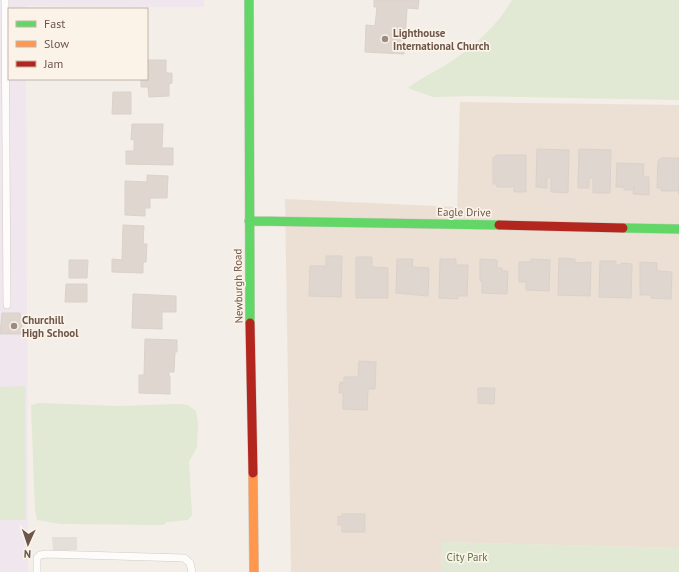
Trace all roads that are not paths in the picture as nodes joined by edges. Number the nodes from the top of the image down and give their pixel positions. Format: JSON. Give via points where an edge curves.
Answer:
{"nodes":[{"id":1,"x":5,"y":0,"type":"edge"},
{"id":2,"x":249,"y":0,"type":"edge"},
{"id":3,"x":249,"y":222,"type":"junction"},
{"id":4,"x":3,"y":224,"type":"edge"},
{"id":5,"x":679,"y":229,"type":"edge"},
{"id":6,"x":7,"y":304,"type":"dead end"},
{"id":7,"x":37,"y":572,"type":"edge"},
{"id":8,"x":192,"y":572,"type":"edge"},
{"id":9,"x":254,"y":572,"type":"edge"}],
"edges":[{"from":1,"to":4,"type":"lane"},
{"from":2,"to":3,"type":"main road","name":"Newburgh Road"},
{"from":3,"to":5,"type":"main road","name":"Eagle Drive"},
{"from":3,"to":9,"type":"main road","name":"Newburgh Road"},
{"from":4,"to":6,"type":"lane"},
{"from":7,"to":8,"type":"lane","via":[[36,558],[47,554],[184,558],[190,563]]}]}
